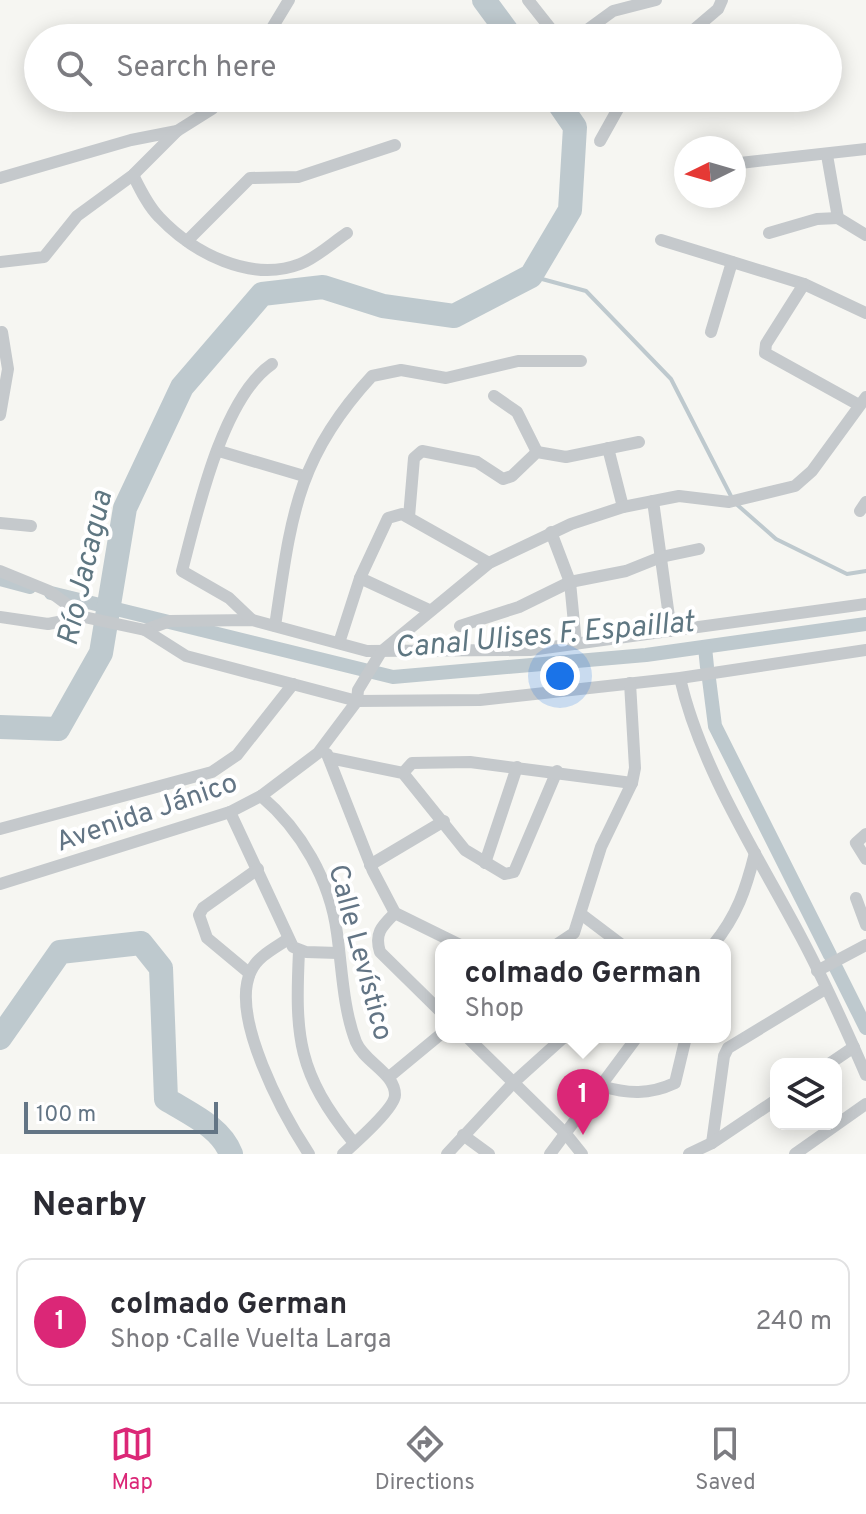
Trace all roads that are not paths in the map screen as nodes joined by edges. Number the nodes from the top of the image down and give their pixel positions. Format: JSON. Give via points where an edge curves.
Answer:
{"nodes":[{"id":1,"x":289,"y":0,"type":"edge"},
{"id":2,"x":528,"y":0,"type":"edge"},
{"id":3,"x":656,"y":0,"type":"edge"},
{"id":4,"x":722,"y":0,"type":"edge"},
{"id":5,"x":274,"y":24,"type":"edge"},
{"id":6,"x":547,"y":24,"type":"edge"},
{"id":7,"x":595,"y":24,"type":"edge"},
{"id":8,"x":700,"y":24,"type":"edge"},
{"id":9,"x":207,"y":112,"type":"edge"},
{"id":10,"x":616,"y":112,"type":"edge"},
{"id":11,"x":177,"y":131,"type":"junction"},
{"id":12,"x":600,"y":141,"type":"dead end"},
{"id":13,"x":395,"y":145,"type":"dead end"},
{"id":14,"x":866,"y":149,"type":"edge"},
{"id":15,"x":827,"y":155,"type":"junction"},
{"id":16,"x":746,"y":162,"type":"edge"},
{"id":17,"x":133,"y":175,"type":"junction"},
{"id":18,"x":0,"y":178,"type":"edge"},
{"id":19,"x":838,"y":218,"type":"junction"},
{"id":20,"x":347,"y":233,"type":"dead end"},
{"id":21,"x":769,"y":233,"type":"dead end"},
{"id":22,"x":866,"y":235,"type":"edge"},
{"id":23,"x":661,"y":240,"type":"dead end"},
{"id":24,"x":187,"y":241,"type":"junction"},
{"id":25,"x":0,"y":262,"type":"edge"},
{"id":26,"x":732,"y":262,"type":"junction"},
{"id":27,"x":804,"y":284,"type":"junction"},
{"id":28,"x":866,"y":313,"type":"edge"},
{"id":29,"x":2,"y":332,"type":"dead end"},
{"id":30,"x":711,"y":332,"type":"dead end"},
{"id":31,"x":581,"y":361,"type":"dead end"},
{"id":32,"x":272,"y":364,"type":"dead end"},
{"id":33,"x":494,"y":396,"type":"dead end"},
{"id":34,"x":862,"y":401,"type":"edge"},
{"id":35,"x":0,"y":415,"type":"edge"},
{"id":36,"x":639,"y":442,"type":"dead end"},
{"id":37,"x":608,"y":448,"type":"junction"},
{"id":38,"x":219,"y":451,"type":"junction"},
{"id":39,"x":537,"y":452,"type":"junction"},
{"id":40,"x":304,"y":476,"type":"junction"},
{"id":41,"x":653,"y":501,"type":"junction"},
{"id":42,"x":623,"y":507,"type":"junction"},
{"id":43,"x":409,"y":517,"type":"junction"},
{"id":44,"x":0,"y":523,"type":"edge"},
{"id":45,"x":31,"y":526,"type":"dead end"},
{"id":46,"x":551,"y":532,"type":"junction"},
{"id":47,"x":699,"y":549,"type":"dead end"},
{"id":48,"x":661,"y":557,"type":"junction"},
{"id":49,"x":489,"y":563,"type":"junction"},
{"id":50,"x":0,"y":571,"type":"edge"},
{"id":51,"x":360,"y":578,"type":"junction"},
{"id":52,"x":570,"y":582,"type":"junction"},
{"id":53,"x":866,"y":604,"type":"edge"},
{"id":54,"x":429,"y":610,"type":"junction"},
{"id":55,"x":0,"y":617,"type":"edge"},
{"id":56,"x":84,"y":617,"type":"junction"},
{"id":57,"x":252,"y":620,"type":"junction"},
{"id":58,"x":275,"y":626,"type":"junction"},
{"id":59,"x":460,"y":626,"type":"dead end"},
{"id":60,"x":145,"y":630,"type":"junction"},
{"id":61,"x":671,"y":631,"type":"junction"},
{"id":62,"x":339,"y":643,"type":"junction"},
{"id":63,"x":576,"y":644,"type":"junction"},
{"id":64,"x":866,"y":650,"type":"edge"},
{"id":65,"x":378,"y":655,"type":"junction"},
{"id":66,"x":680,"y":678,"type":"junction"},
{"id":67,"x":630,"y":683,"type":"junction"},
{"id":68,"x":293,"y":684,"type":"junction"},
{"id":69,"x":357,"y":695,"type":"junction"},
{"id":70,"x":326,"y":753,"type":"junction"},
{"id":71,"x":517,"y":767,"type":"junction"},
{"id":72,"x":557,"y":771,"type":"junction"},
{"id":73,"x":403,"y":773,"type":"junction"},
{"id":74,"x":632,"y":783,"type":"junction"},
{"id":75,"x":261,"y":796,"type":"junction"},
{"id":76,"x":230,"y":812,"type":"junction"},
{"id":77,"x":444,"y":821,"type":"junction"},
{"id":78,"x":0,"y":829,"type":"edge"},
{"id":79,"x":866,"y":834,"type":"edge"},
{"id":80,"x":755,"y":853,"type":"junction"},
{"id":81,"x":866,"y":859,"type":"edge"},
{"id":82,"x":485,"y":863,"type":"junction"},
{"id":83,"x":370,"y":865,"type":"junction"},
{"id":84,"x":258,"y":869,"type":"junction"},
{"id":85,"x":0,"y":884,"type":"edge"},
{"id":86,"x":856,"y":898,"type":"dead end"},
{"id":87,"x":395,"y":913,"type":"junction"},
{"id":88,"x":581,"y":914,"type":"junction"},
{"id":89,"x":866,"y":925,"type":"edge"},
{"id":90,"x":288,"y":939,"type":"junction"},
{"id":91,"x":448,"y":939,"type":"edge"},
{"id":92,"x":565,"y":939,"type":"edge"},
{"id":93,"x":614,"y":939,"type":"edge"},
{"id":94,"x":718,"y":939,"type":"edge"},
{"id":95,"x":866,"y":945,"type":"edge"},
{"id":96,"x":299,"y":951,"type":"junction"},
{"id":97,"x":338,"y":953,"type":"junction"},
{"id":98,"x":817,"y":971,"type":"junction"},
{"id":99,"x":249,"y":973,"type":"junction"},
{"id":100,"x":825,"y":989,"type":"junction"},
{"id":101,"x":435,"y":1006,"type":"edge"},
{"id":102,"x":435,"y":1039,"type":"edge"},
{"id":103,"x":473,"y":1043,"type":"edge"},
{"id":104,"x":557,"y":1043,"type":"edge"},
{"id":105,"x":633,"y":1043,"type":"edge"},
{"id":106,"x":685,"y":1043,"type":"edge"},
{"id":107,"x":854,"y":1047,"type":"junction"},
{"id":108,"x":838,"y":1058,"type":"edge"},
{"id":109,"x":866,"y":1075,"type":"edge"},
{"id":110,"x":389,"y":1077,"type":"junction"},
{"id":111,"x":514,"y":1082,"type":"junction"},
{"id":112,"x":601,"y":1086,"type":"junction"},
{"id":113,"x":770,"y":1104,"type":"edge"},
{"id":114,"x":866,"y":1104,"type":"edge"},
{"id":115,"x":566,"y":1134,"type":"junction"},
{"id":116,"x":463,"y":1135,"type":"junction"},
{"id":117,"x":354,"y":1143,"type":"junction"},
{"id":118,"x":712,"y":1143,"type":"junction"},
{"id":119,"x":692,"y":1153,"type":"edge"},
{"id":120,"x":309,"y":1154,"type":"edge"},
{"id":121,"x":343,"y":1154,"type":"edge"},
{"id":122,"x":447,"y":1154,"type":"edge"},
{"id":123,"x":489,"y":1154,"type":"edge"},
{"id":124,"x":550,"y":1154,"type":"edge"},
{"id":125,"x":582,"y":1154,"type":"edge"},
{"id":126,"x":795,"y":1154,"type":"edge"}],
"edges":[{"from":1,"to":5,"type":"street"},
{"from":2,"to":6,"type":"street"},
{"from":3,"to":7,"type":"street","via":[[613,11]]},
{"from":4,"to":8,"type":"street"},
{"from":9,"to":11,"type":"street"},
{"from":10,"to":12,"type":"street"},
{"from":11,"to":17,"type":"street"},
{"from":11,"to":18,"type":"street"},
{"from":13,"to":24,"type":"street","via":[[298,177],[250,178]]},
{"from":14,"to":15,"type":"street"},
{"from":15,"to":16,"type":"street"},
{"from":15,"to":19,"type":"street"},
{"from":17,"to":24,"type":"street","via":[[157,215]]},
{"from":17,"to":25,"type":"street","via":[[77,216],[44,257]]},
{"from":19,"to":21,"type":"street"},
{"from":19,"to":22,"type":"street"},
{"from":20,"to":24,"type":"street","via":[[301,264],[274,270],[227,264]]},
{"from":23,"to":26,"type":"street"},
{"from":26,"to":27,"type":"street"},
{"from":26,"to":30,"type":"street"},
{"from":27,"to":28,"type":"street"},
{"from":27,"to":34,"type":"street","via":[[765,353]]},
{"from":29,"to":35,"type":"street","via":[[8,369]]},
{"from":31,"to":40,"type":"street","via":[[518,361],[446,378],[401,370],[372,376],[325,434]]},
{"from":32,"to":38,"type":"street","via":[[246,389]]},
{"from":33,"to":39,"type":"street","via":[[517,412]]},
{"from":34,"to":41,"type":"street","name":"Avenida Jánico","via":[[795,486],[734,500],[679,496]]},
{"from":36,"to":37,"type":"street"},
{"from":37,"to":39,"type":"street","via":[[560,457]]},
{"from":37,"to":42,"type":"street"},
{"from":38,"to":40,"type":"street"},
{"from":38,"to":57,"type":"street","via":[[204,485],[182,571],[229,598]]},
{"from":39,"to":43,"type":"street","via":[[503,479],[477,462],[432,451],[417,454]]},
{"from":40,"to":58,"type":"street"},
{"from":41,"to":42,"type":"street","name":"Avenida Jánico"},
{"from":41,"to":48,"type":"street"},
{"from":42,"to":46,"type":"street","name":"Avenida Jánico"},
{"from":43,"to":49,"type":"street"},
{"from":43,"to":51,"type":"street","via":[[395,513],[388,518]]},
{"from":44,"to":45,"type":"street"},
{"from":46,"to":49,"type":"street","name":"Avenida Jánico"},
{"from":46,"to":52,"type":"street"},
{"from":47,"to":48,"type":"street"},
{"from":48,"to":52,"type":"street","via":[[626,571]]},
{"from":48,"to":61,"type":"street"},
{"from":49,"to":54,"type":"street","name":"Avenida Jánico"},
{"from":50,"to":56,"type":"street","via":[[49,591]]},
{"from":51,"to":54,"type":"street"},
{"from":51,"to":62,"type":"street"},
{"from":52,"to":59,"type":"street","via":[[519,607]]},
{"from":52,"to":63,"type":"street"},
{"from":53,"to":61,"type":"street"},
{"from":54,"to":65,"type":"street","name":"Avenida Jánico"},
{"from":55,"to":56,"type":"street","via":[[48,624]]},
{"from":56,"to":60,"type":"street"},
{"from":57,"to":58,"type":"street"},
{"from":57,"to":60,"type":"street","via":[[170,621]]},
{"from":58,"to":62,"type":"street"},
{"from":60,"to":68,"type":"street","via":[[186,656]]},
{"from":61,"to":63,"type":"street"},
{"from":62,"to":65,"type":"street"},
{"from":63,"to":65,"type":"street"},
{"from":64,"to":66,"type":"street"},
{"from":65,"to":69,"type":"street","name":"Avenida Jánico"},
{"from":66,"to":67,"type":"street"},
{"from":66,"to":80,"type":"street","via":[[695,728]]},
{"from":67,"to":69,"type":"street","via":[[480,700]]},
{"from":67,"to":74,"type":"street"},
{"from":68,"to":69,"type":"street"},
{"from":68,"to":78,"type":"street","via":[[237,755],[212,772]]},
{"from":69,"to":70,"type":"street","name":"Avenida Jánico"},
{"from":70,"to":73,"type":"street"},
{"from":70,"to":75,"type":"street","name":"Avenida Jánico"},
{"from":70,"to":83,"type":"street"},
{"from":71,"to":72,"type":"street"},
{"from":71,"to":73,"type":"street","via":[[412,763]]},
{"from":71,"to":82,"type":"street"},
{"from":72,"to":74,"type":"street"},
{"from":72,"to":82,"type":"street","via":[[514,872],[505,874]]},
{"from":73,"to":77,"type":"street"},
{"from":74,"to":88,"type":"street","via":[[601,847]]},
{"from":75,"to":76,"type":"street","name":"Avenida Jánico"},
{"from":75,"to":97,"type":"street","name":"Calle Levístico","via":[[285,816],[309,850],[331,907]]},
{"from":76,"to":84,"type":"street"},
{"from":76,"to":85,"type":"street","name":"Avenida Jánico"},
{"from":77,"to":82,"type":"street","via":[[465,850]]},
{"from":77,"to":83,"type":"street"},
{"from":79,"to":81,"type":"street","via":[[856,843]]},
{"from":80,"to":94,"type":"street","via":[[743,899]]},
{"from":80,"to":98,"type":"street"},
{"from":83,"to":87,"type":"street"},
{"from":84,"to":90,"type":"street"},
{"from":84,"to":99,"type":"street","via":[[199,915],[207,938]]},
{"from":86,"to":89,"type":"street"},
{"from":87,"to":91,"type":"street"},
{"from":87,"to":101,"type":"street","via":[[379,929],[380,952]]},
{"from":88,"to":92,"type":"street","via":[[574,933]]},
{"from":88,"to":93,"type":"street"},
{"from":90,"to":96,"type":"street"},
{"from":90,"to":99,"type":"street"},
{"from":95,"to":98,"type":"street"},
{"from":96,"to":97,"type":"street"},
{"from":96,"to":117,"type":"street","via":[[300,1048],[326,1105]]},
{"from":97,"to":110,"type":"street","name":"Calle Levístico","via":[[354,1038],[367,1060]]},
{"from":98,"to":100,"type":"street"},
{"from":99,"to":120,"type":"street","via":[[252,1038],[270,1084]]},
{"from":100,"to":107,"type":"street"},
{"from":100,"to":118,"type":"street","via":[[728,1048]]},
{"from":102,"to":110,"type":"street"},
{"from":103,"to":111,"type":"street"},
{"from":104,"to":111,"type":"street"},
{"from":105,"to":112,"type":"street"},
{"from":106,"to":112,"type":"street","via":[[675,1083],[640,1093]]},
{"from":107,"to":108,"type":"street"},
{"from":107,"to":109,"type":"street"},
{"from":110,"to":117,"type":"street","name":"Calle Levístico","via":[[393,1102]]},
{"from":111,"to":115,"type":"street"},
{"from":111,"to":116,"type":"street"},
{"from":112,"to":115,"type":"street"},
{"from":113,"to":118,"type":"street"},
{"from":114,"to":126,"type":"street"},
{"from":115,"to":124,"type":"street"},
{"from":115,"to":125,"type":"street"},
{"from":116,"to":122,"type":"street"},
{"from":116,"to":123,"type":"street"},
{"from":117,"to":121,"type":"street","name":"Calle Levístico"},
{"from":118,"to":119,"type":"street"}]}
